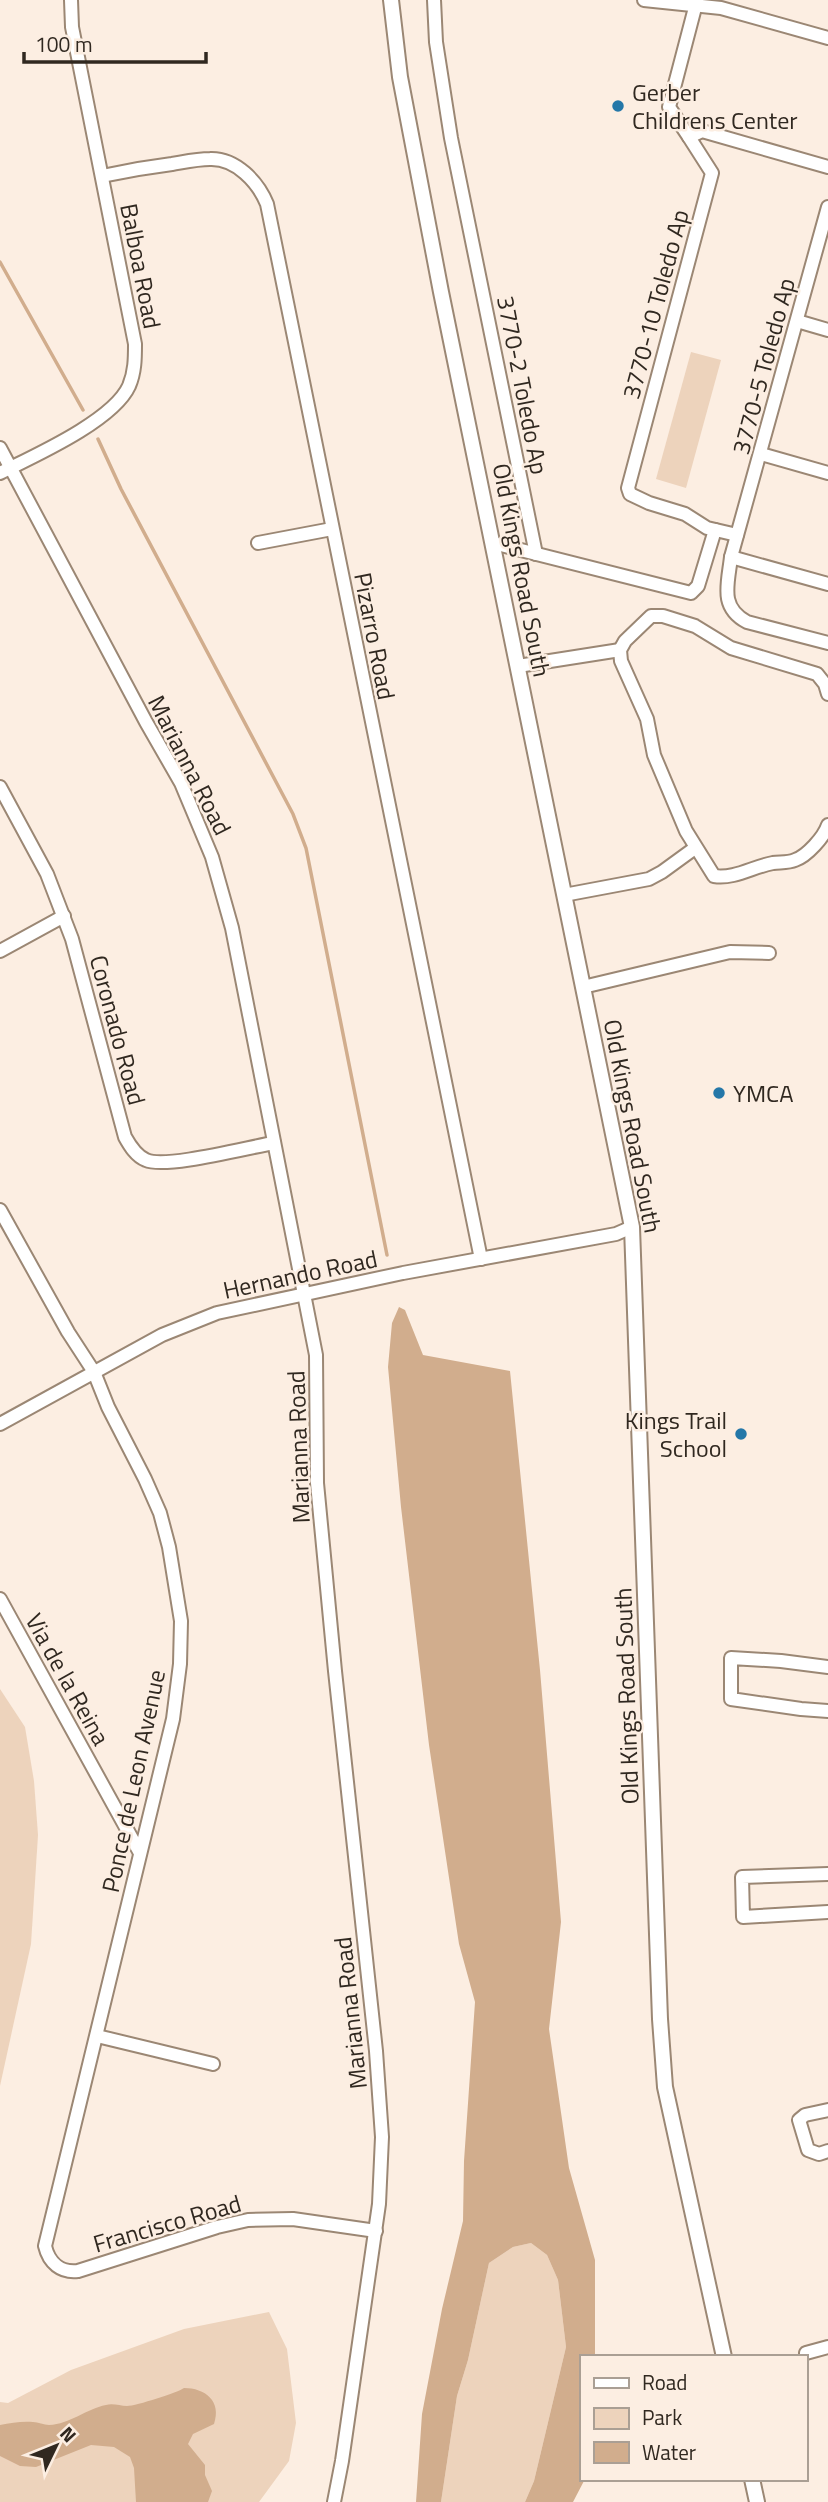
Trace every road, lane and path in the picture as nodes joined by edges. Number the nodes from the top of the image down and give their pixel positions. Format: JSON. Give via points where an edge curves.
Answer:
{"nodes":[{"id":1,"x":71,"y":0,"type":"edge"},
{"id":2,"x":391,"y":0,"type":"edge"},
{"id":3,"x":434,"y":0,"type":"edge"},
{"id":4,"x":644,"y":0,"type":"edge"},
{"id":5,"x":697,"y":2,"type":"edge"},
{"id":6,"x":828,"y":38,"type":"edge"},
{"id":7,"x":689,"y":137,"type":"junction"},
{"id":8,"x":828,"y":167,"type":"edge"},
{"id":9,"x":102,"y":176,"type":"junction"},
{"id":10,"x":828,"y":207,"type":"edge"},
{"id":11,"x":826,"y":221,"type":"edge"},
{"id":12,"x":797,"y":321,"type":"junction"},
{"id":13,"x":828,"y":330,"type":"edge"},
{"id":14,"x":0,"y":448,"type":"edge"},
{"id":15,"x":761,"y":454,"type":"junction"},
{"id":16,"x":5,"y":470,"type":"edge"},
{"id":17,"x":828,"y":473,"type":"edge"},
{"id":18,"x":332,"y":529,"type":"junction"},
{"id":19,"x":715,"y":530,"type":"junction"},
{"id":20,"x":737,"y":535,"type":"junction"},
{"id":21,"x":258,"y":543,"type":"dead end"},
{"id":22,"x":494,"y":543,"type":"junction"},
{"id":23,"x":536,"y":554,"type":"junction"},
{"id":24,"x":731,"y":557,"type":"junction"},
{"id":25,"x":828,"y":584,"type":"edge"},
{"id":26,"x":828,"y":643,"type":"edge"},
{"id":27,"x":620,"y":650,"type":"junction"},
{"id":28,"x":518,"y":666,"type":"junction"},
{"id":29,"x":828,"y":694,"type":"edge"},
{"id":30,"x":0,"y":787,"type":"edge"},
{"id":31,"x":828,"y":825,"type":"edge"},
{"id":32,"x":695,"y":848,"type":"junction"},
{"id":33,"x":564,"y":895,"type":"junction"},
{"id":34,"x":64,"y":916,"type":"junction"},
{"id":35,"x":0,"y":951,"type":"edge"},
{"id":36,"x":769,"y":953,"type":"dead end"},
{"id":37,"x":583,"y":987,"type":"junction"},
{"id":38,"x":274,"y":1143,"type":"junction"},
{"id":39,"x":0,"y":1210,"type":"edge"},
{"id":40,"x":632,"y":1227,"type":"junction"},
{"id":41,"x":481,"y":1259,"type":"junction"},
{"id":42,"x":305,"y":1294,"type":"junction"},
{"id":43,"x":94,"y":1372,"type":"junction"},
{"id":44,"x":0,"y":1424,"type":"edge"},
{"id":45,"x":0,"y":1599,"type":"edge"},
{"id":46,"x":828,"y":1667,"type":"edge"},
{"id":47,"x":828,"y":1710,"type":"edge"},
{"id":48,"x":140,"y":1853,"type":"junction"},
{"id":49,"x":828,"y":1874,"type":"edge"},
{"id":50,"x":828,"y":1912,"type":"edge"},
{"id":51,"x":97,"y":2036,"type":"junction"},
{"id":52,"x":212,"y":2064,"type":"dead end"},
{"id":53,"x":828,"y":2110,"type":"edge"},
{"id":54,"x":828,"y":2151,"type":"edge"},
{"id":55,"x":376,"y":2231,"type":"junction"},
{"id":56,"x":55,"y":2266,"type":"joint"},
{"id":57,"x":828,"y":2347,"type":"edge"},
{"id":58,"x":807,"y":2353,"type":"dead end"},
{"id":59,"x":724,"y":2355,"type":"edge"},
{"id":60,"x":752,"y":2481,"type":"edge"},
{"id":61,"x":334,"y":2502,"type":"edge"},
{"id":62,"x":757,"y":2502,"type":"edge"}],
"edges":[{"from":1,"to":9,"type":"street","name":"Balboa Road","via":[[72,27]]},
{"from":2,"to":22,"type":"street","name":"Old Kings Road South","via":[[400,77]]},
{"from":3,"to":23,"type":"street","name":"3770-2 Toledo Ap","via":[[451,138]]},
{"from":4,"to":5,"type":"street"},
{"from":5,"to":6,"type":"street"},
{"from":5,"to":7,"type":"street","via":[[669,107]]},
{"from":7,"to":8,"type":"street","via":[[702,131]]},
{"from":7,"to":19,"type":"street","name":"3770-10 Toledo Ap","via":[[712,173],[628,488],[630,494]]},
{"from":9,"to":16,"type":"street","name":"Balboa Road","via":[[135,344],[132,377],[108,411]]},
{"from":9,"to":18,"type":"street","name":"Pizarro Road","via":[[212,158],[235,166],[263,194]]},
{"from":10,"to":11,"type":"street","name":"3770-5 Toledo Ap"},
{"from":11,"to":12,"type":"street","name":"3770-5 Toledo Ap"},
{"from":12,"to":13,"type":"street"},
{"from":12,"to":15,"type":"street","name":"3770-5 Toledo Ap"},
{"from":14,"to":16,"type":"street","name":"Marianna Road"},
{"from":15,"to":17,"type":"street"},
{"from":15,"to":20,"type":"street","name":"3770-5 Toledo Ap"},
{"from":16,"to":38,"type":"street","name":"Marianna Road","via":[[181,783],[204,835],[232,928]]},
{"from":18,"to":21,"type":"street"},
{"from":18,"to":41,"type":"street","name":"Pizarro Road"},
{"from":19,"to":20,"type":"street","name":"3770-10 Toledo Ap"},
{"from":19,"to":23,"type":"street","via":[[698,586],[691,593]]},
{"from":20,"to":24,"type":"street"},
{"from":22,"to":23,"type":"street"},
{"from":22,"to":28,"type":"street","name":"Old Kings Road South"},
{"from":24,"to":25,"type":"street"},
{"from":24,"to":26,"type":"street","via":[[727,597],[735,615]]},
{"from":27,"to":28,"type":"street"},
{"from":27,"to":29,"type":"street","via":[[651,616],[663,616],[703,629],[731,648],[817,674]]},
{"from":27,"to":32,"type":"street","via":[[647,719],[654,755]]},
{"from":28,"to":33,"type":"street","name":"Old Kings Road South"},
{"from":30,"to":34,"type":"street","name":"Coronado Road"},
{"from":31,"to":32,"type":"street","via":[[796,860],[729,878],[714,876]]},
{"from":32,"to":33,"type":"street","via":[[649,879]]},
{"from":33,"to":37,"type":"street","name":"Old Kings Road South"},
{"from":34,"to":35,"type":"street"},
{"from":34,"to":38,"type":"street","name":"Coronado Road","via":[[131,1148],[146,1161],[168,1164]]},
{"from":36,"to":37,"type":"street","via":[[730,951]]},
{"from":37,"to":40,"type":"street","name":"Old Kings Road South"},
{"from":38,"to":42,"type":"street","name":"Marianna Road"},
{"from":39,"to":43,"type":"street","name":"Ponce de Leon Avenue"},
{"from":40,"to":41,"type":"street","name":"Hernando Road","via":[[616,1234]]},
{"from":40,"to":59,"type":"street","name":"Old Kings Road South","via":[[660,2019],[666,2087]]},
{"from":41,"to":42,"type":"street","name":"Hernando Road"},
{"from":42,"to":43,"type":"street","name":"Hernando Road","via":[[192,1322]]},
{"from":42,"to":55,"type":"street","name":"Marianna Road","via":[[316,1355],[317,1483],[380,2088],[382,2162]]},
{"from":43,"to":44,"type":"street","name":"Hernando Road"},
{"from":43,"to":48,"type":"street","name":"Ponce de Leon Avenue","via":[[160,1513],[181,1620],[178,1694]]},
{"from":45,"to":48,"type":"street","name":"Via de la Reina"},
{"from":46,"to":47,"type":"street","via":[[731,1658],[731,1699]]},
{"from":48,"to":51,"type":"street","name":"Ponce de Leon Avenue"},
{"from":49,"to":50,"type":"street","via":[[742,1877],[743,1917]]},
{"from":51,"to":52,"type":"street"},
{"from":51,"to":56,"type":"street","name":"Ponce de Leon Avenue","via":[[45,2246]]},
{"from":53,"to":54,"type":"street","via":[[799,2120],[808,2150]]},
{"from":55,"to":56,"type":"street","name":"Francisco Road","via":[[293,2219],[248,2220],[78,2272]]},
{"from":55,"to":61,"type":"street","name":"Marianna Road"},
{"from":57,"to":58,"type":"street"},
{"from":60,"to":62,"type":"street"}]}
